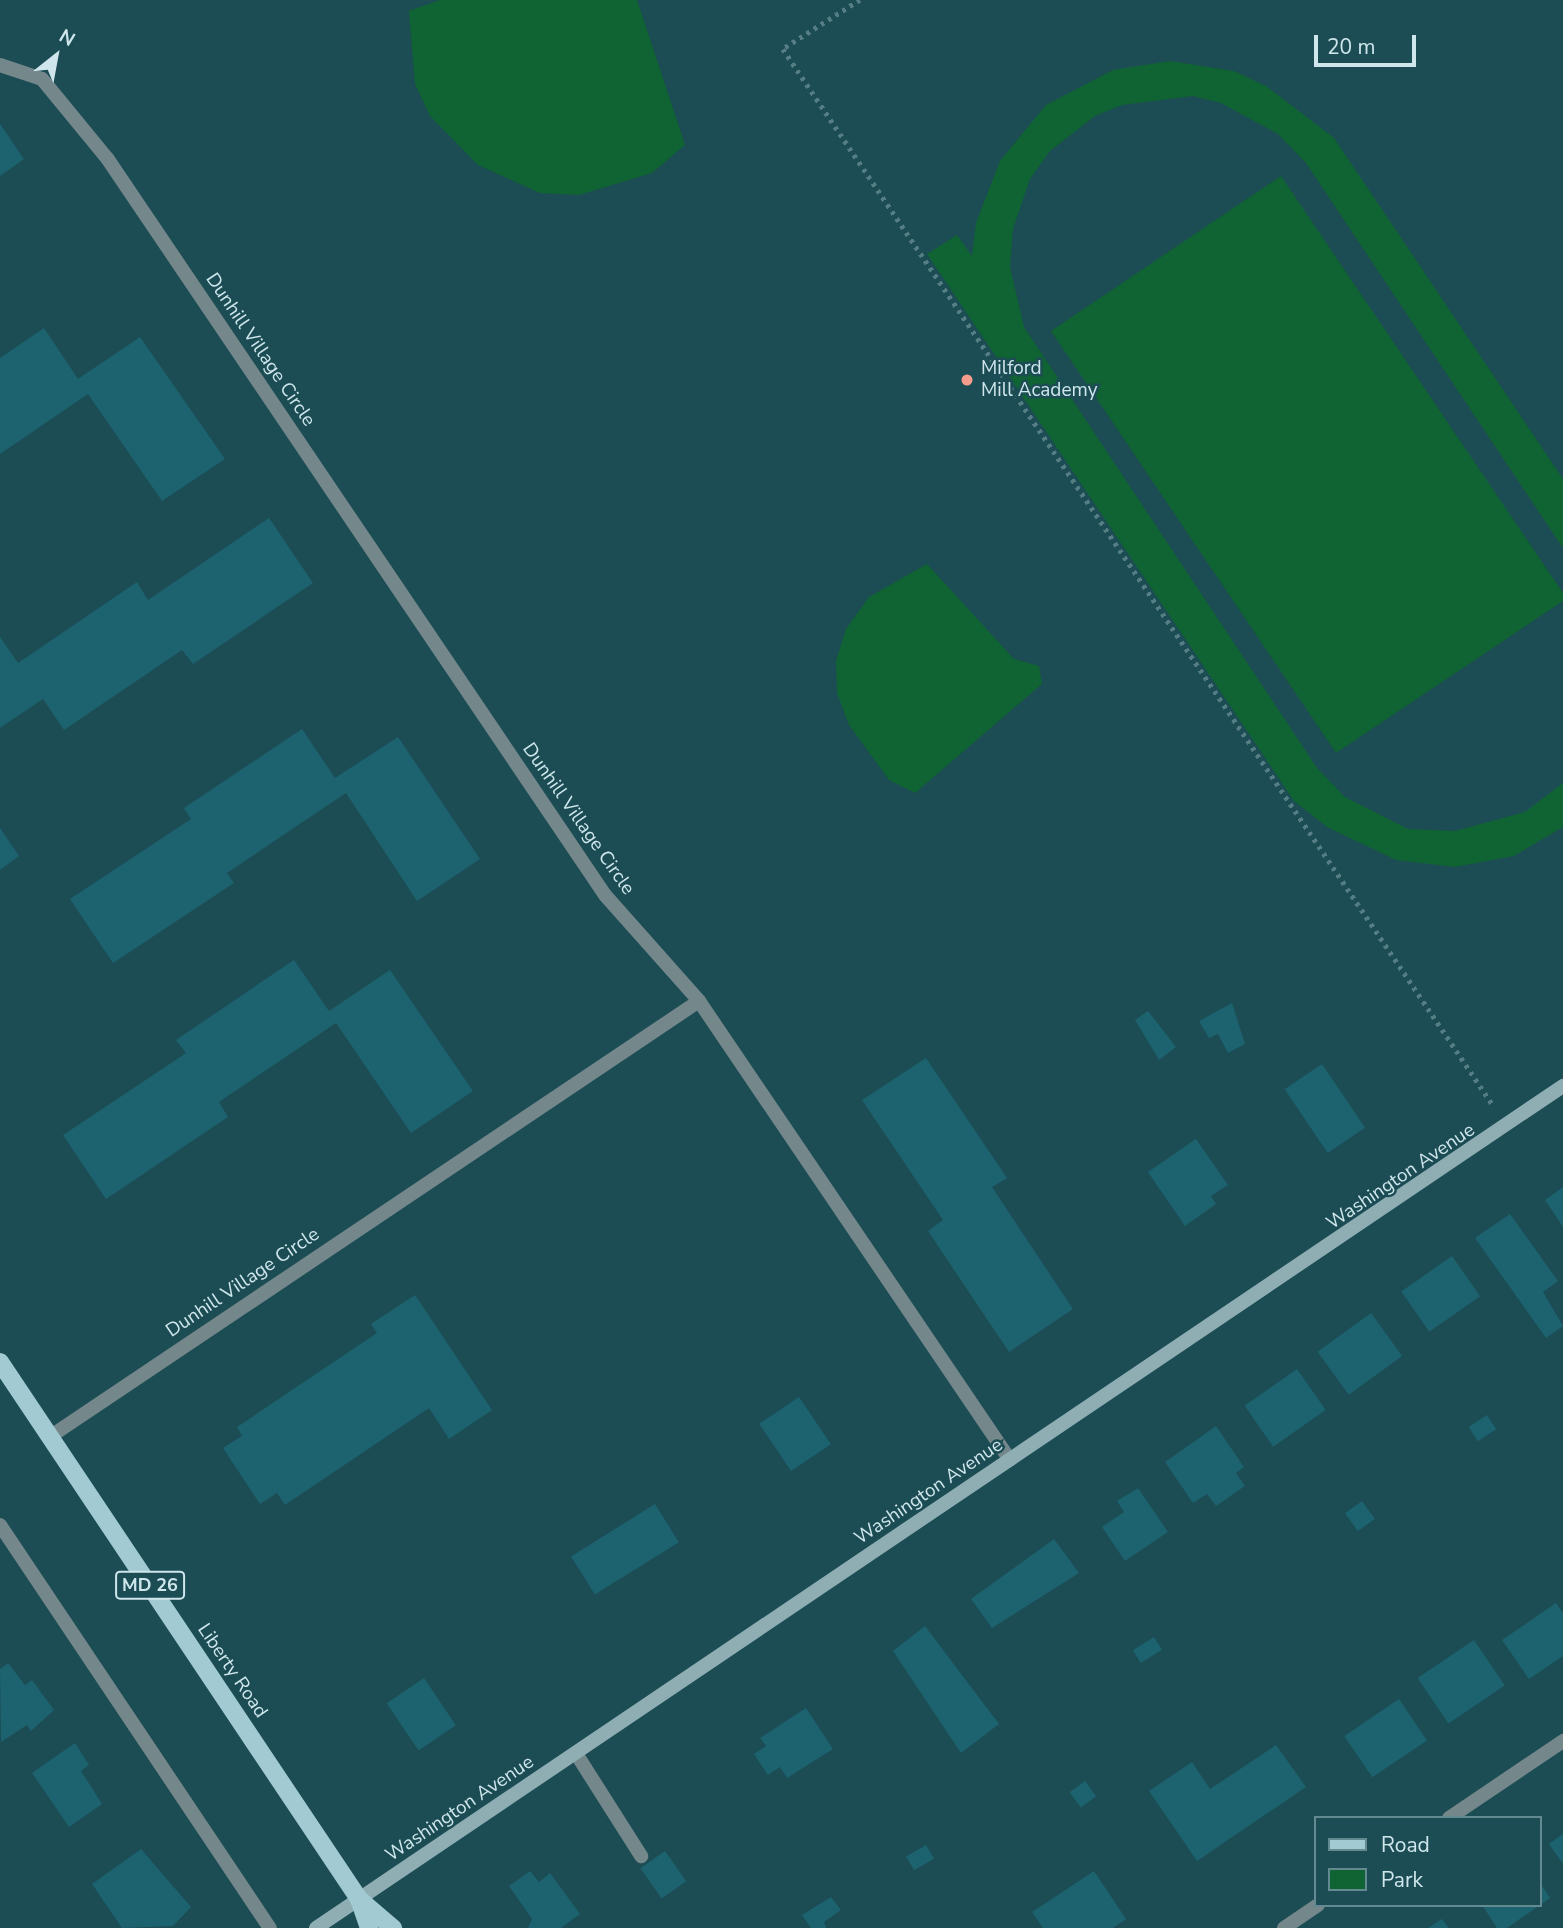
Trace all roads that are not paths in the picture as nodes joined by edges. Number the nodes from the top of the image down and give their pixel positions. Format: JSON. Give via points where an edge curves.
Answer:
{"nodes":[{"id":1,"x":0,"y":65,"type":"edge"},
{"id":2,"x":699,"y":1001,"type":"junction"},
{"id":3,"x":1563,"y":1086,"type":"edge"},
{"id":4,"x":0,"y":1362,"type":"edge"},
{"id":5,"x":51,"y":1436,"type":"junction"},
{"id":6,"x":1010,"y":1460,"type":"junction"},
{"id":7,"x":0,"y":1525,"type":"edge"},
{"id":8,"x":1563,"y":1741,"type":"edge"},
{"id":9,"x":577,"y":1755,"type":"junction"},
{"id":10,"x":1451,"y":1816,"type":"edge"},
{"id":11,"x":642,"y":1856,"type":"dead end"},
{"id":12,"x":359,"y":1899,"type":"junction"},
{"id":13,"x":1315,"y":1907,"type":"edge"},
{"id":14,"x":270,"y":1928,"type":"edge"},
{"id":15,"x":316,"y":1928,"type":"edge"},
{"id":16,"x":369,"y":1928,"type":"edge"},
{"id":17,"x":393,"y":1928,"type":"edge"},
{"id":18,"x":1284,"y":1928,"type":"edge"}],
"edges":[{"from":1,"to":2,"type":"street","name":"Dunhill Village Circle","via":[[42,79],[107,158],[605,895]]},
{"from":2,"to":5,"type":"street","name":"Dunhill Village Circle"},
{"from":2,"to":6,"type":"street"},
{"from":3,"to":6,"type":"main road","name":"Washington Avenue"},
{"from":4,"to":5,"type":"main road","name":"Liberty Road","number":"MD 26"},
{"from":5,"to":12,"type":"main road","name":"Liberty Road","number":"MD 26"},
{"from":6,"to":9,"type":"main road","name":"Washington Avenue"},
{"from":7,"to":14,"type":"street"},
{"from":8,"to":10,"type":"street"},
{"from":9,"to":11,"type":"street"},
{"from":9,"to":12,"type":"main road","name":"Washington Avenue"},
{"from":12,"to":15,"type":"main road","name":"Washington Avenue"},
{"from":12,"to":16,"type":"main road","name":"Liberty Road","number":"MD 26"},
{"from":12,"to":17,"type":"main road","name":"Liberty Road","number":"MD 26"},
{"from":13,"to":18,"type":"street"}]}
